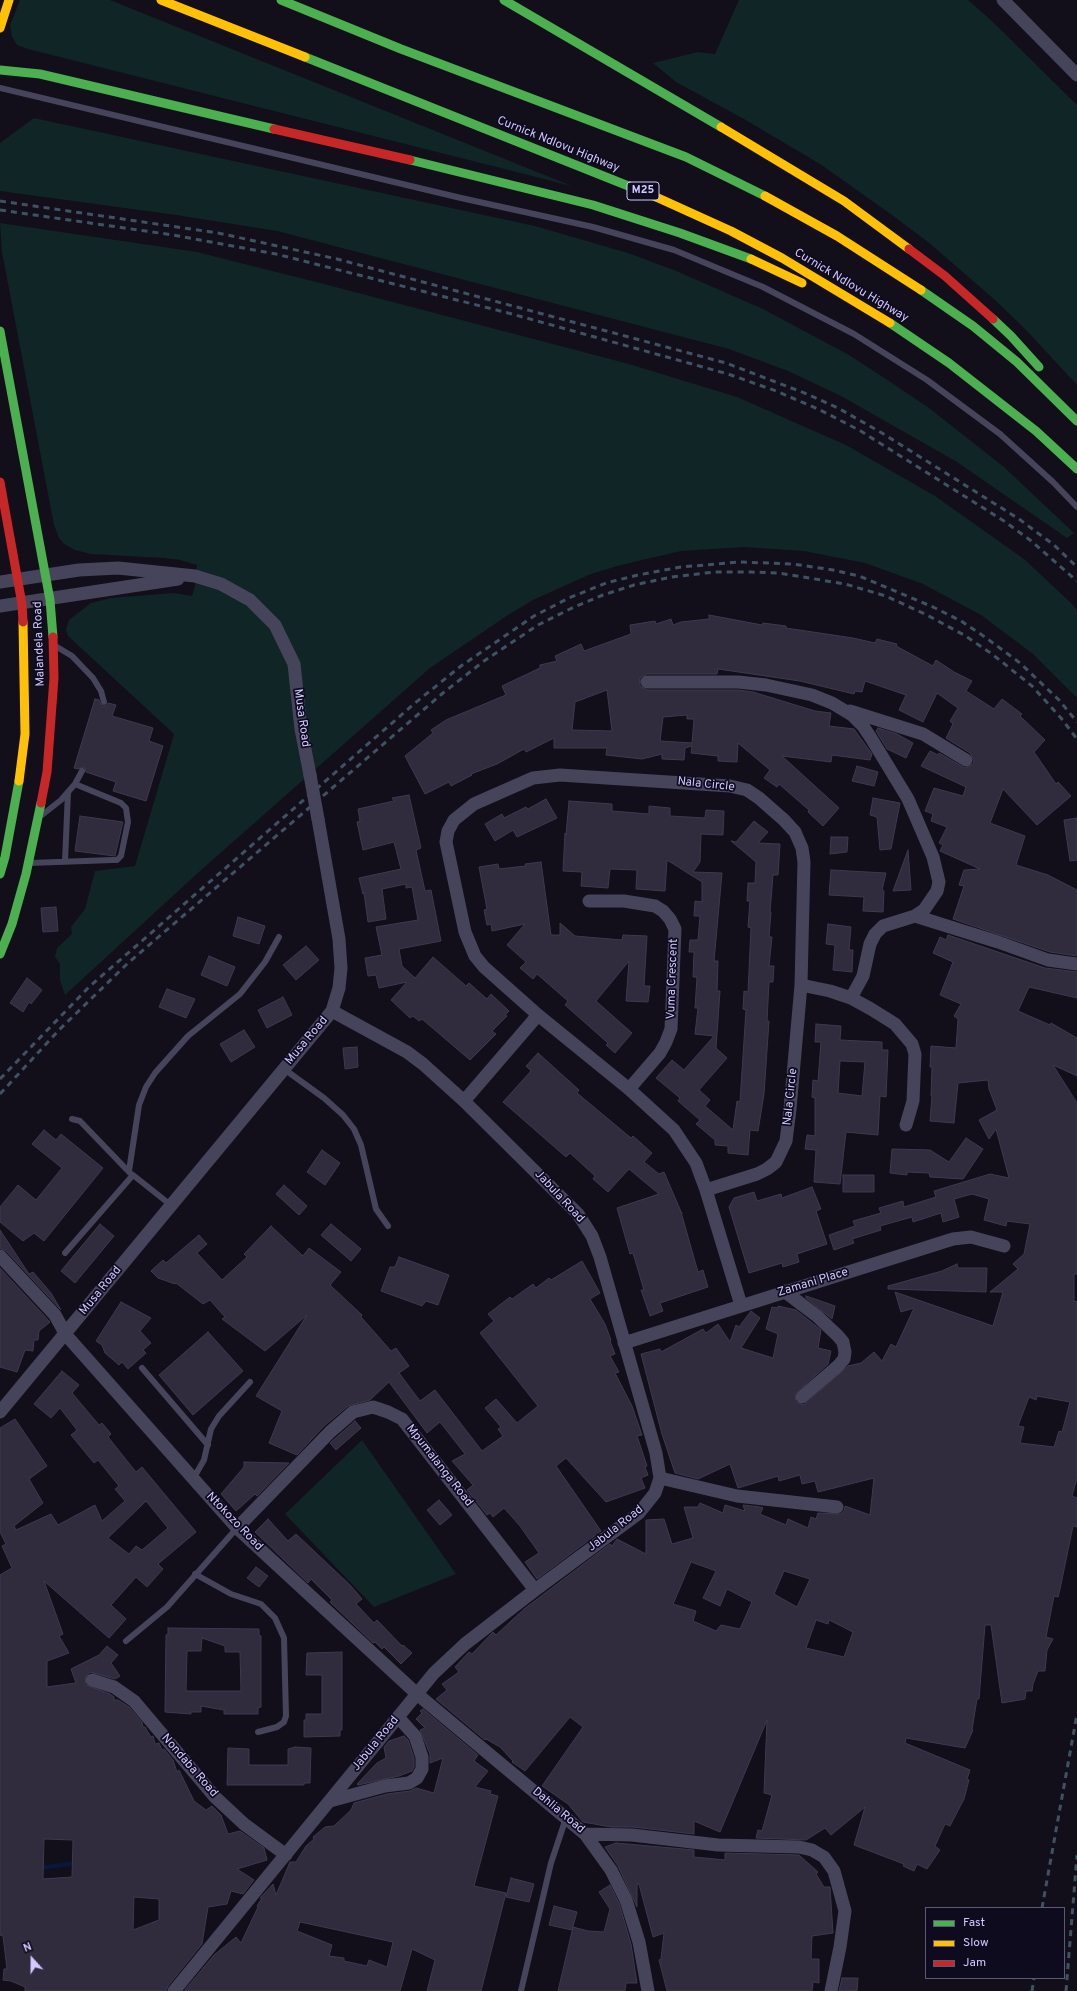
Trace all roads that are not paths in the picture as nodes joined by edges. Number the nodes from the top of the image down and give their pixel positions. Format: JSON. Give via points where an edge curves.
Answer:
{"nodes":[{"id":1,"x":9,"y":0,"type":"edge"},
{"id":2,"x":161,"y":0,"type":"edge"},
{"id":3,"x":281,"y":0,"type":"edge"},
{"id":4,"x":504,"y":0,"type":"edge"},
{"id":5,"x":1003,"y":0,"type":"edge"},
{"id":6,"x":0,"y":28,"type":"edge"},
{"id":7,"x":0,"y":70,"type":"edge"},
{"id":8,"x":1077,"y":75,"type":"edge"},
{"id":9,"x":0,"y":88,"type":"edge"},
{"id":10,"x":0,"y":331,"type":"edge"},
{"id":11,"x":903,"y":331,"type":"junction"},
{"id":12,"x":1046,"y":376,"type":"dead end"},
{"id":13,"x":1062,"y":393,"type":"dead end"},
{"id":14,"x":1077,"y":410,"type":"edge"},
{"id":15,"x":1077,"y":421,"type":"edge"},
{"id":16,"x":1077,"y":469,"type":"edge"},
{"id":17,"x":0,"y":482,"type":"edge"},
{"id":18,"x":1077,"y":507,"type":"edge"},
{"id":19,"x":46,"y":574,"type":"junction"},
{"id":20,"x":195,"y":576,"type":"junction"},
{"id":21,"x":19,"y":580,"type":"junction"},
{"id":22,"x":0,"y":582,"type":"edge"},
{"id":23,"x":50,"y":600,"type":"junction"},
{"id":24,"x":22,"y":604,"type":"junction"},
{"id":25,"x":0,"y":606,"type":"edge"},
{"id":26,"x":54,"y":645,"type":"junction"},
{"id":27,"x":647,"y":682,"type":"dead end"},
{"id":28,"x":104,"y":702,"type":"dead end"},
{"id":29,"x":843,"y":709,"type":"junction"},
{"id":30,"x":966,"y":760,"type":"dead end"},
{"id":31,"x":82,"y":771,"type":"dead end"},
{"id":32,"x":75,"y":784,"type":"junction"},
{"id":33,"x":68,"y":792,"type":"junction"},
{"id":34,"x":38,"y":818,"type":"junction"},
{"id":35,"x":65,"y":861,"type":"junction"},
{"id":36,"x":29,"y":863,"type":"junction"},
{"id":37,"x":0,"y":874,"type":"edge"},
{"id":38,"x":589,"y":901,"type":"dead end"},
{"id":39,"x":915,"y":916,"type":"junction"},
{"id":40,"x":279,"y":938,"type":"dead end"},
{"id":41,"x":0,"y":954,"type":"edge"},
{"id":42,"x":1077,"y":964,"type":"edge"},
{"id":43,"x":801,"y":985,"type":"junction"},
{"id":44,"x":851,"y":998,"type":"junction"},
{"id":45,"x":332,"y":1011,"type":"junction"},
{"id":46,"x":538,"y":1015,"type":"junction"},
{"id":47,"x":284,"y":1069,"type":"junction"},
{"id":48,"x":629,"y":1089,"type":"junction"},
{"id":49,"x":464,"y":1101,"type":"junction"},
{"id":50,"x":72,"y":1119,"type":"dead end"},
{"id":51,"x":906,"y":1125,"type":"dead end"},
{"id":52,"x":131,"y":1173,"type":"junction"},
{"id":53,"x":706,"y":1190,"type":"junction"},
{"id":54,"x":172,"y":1206,"type":"junction"},
{"id":55,"x":388,"y":1226,"type":"dead end"},
{"id":56,"x":1004,"y":1246,"type":"dead end"},
{"id":57,"x":65,"y":1253,"type":"dead end"},
{"id":58,"x":0,"y":1256,"type":"edge"},
{"id":59,"x":784,"y":1291,"type":"junction"},
{"id":60,"x":741,"y":1305,"type":"junction"},
{"id":61,"x":66,"y":1335,"type":"junction"},
{"id":62,"x":624,"y":1343,"type":"junction"},
{"id":63,"x":142,"y":1368,"type":"dead end"},
{"id":64,"x":250,"y":1382,"type":"dead end"},
{"id":65,"x":802,"y":1397,"type":"dead end"},
{"id":66,"x":0,"y":1412,"type":"edge"},
{"id":67,"x":208,"y":1445,"type":"junction"},
{"id":68,"x":660,"y":1478,"type":"junction"},
{"id":69,"x":193,"y":1479,"type":"junction"},
{"id":70,"x":837,"y":1506,"type":"dead end"},
{"id":71,"x":237,"y":1528,"type":"junction"},
{"id":72,"x":195,"y":1574,"type":"junction"},
{"id":73,"x":535,"y":1590,"type":"junction"},
{"id":74,"x":126,"y":1641,"type":"dead end"},
{"id":75,"x":92,"y":1680,"type":"dead end"},
{"id":76,"x":417,"y":1694,"type":"junction"},
{"id":77,"x":398,"y":1717,"type":"junction"},
{"id":78,"x":258,"y":1732,"type":"dead end"},
{"id":79,"x":330,"y":1801,"type":"junction"},
{"id":80,"x":566,"y":1818,"type":"junction"},
{"id":81,"x":585,"y":1834,"type":"junction"},
{"id":82,"x":286,"y":1855,"type":"junction"},
{"id":83,"x":174,"y":1991,"type":"edge"},
{"id":84,"x":521,"y":1991,"type":"edge"},
{"id":85,"x":648,"y":1991,"type":"edge"},
{"id":86,"x":831,"y":1991,"type":"edge"}],
"edges":[{"from":1,"to":6,"type":"main road"},
{"from":2,"to":11,"type":"main road","name":"Curnick Ndlovu Highway","number":"M25","via":[[664,200],[782,258]]},
{"from":3,"to":15,"type":"main road","via":[[401,49],[686,157],[788,208],[837,236],[967,322],[1017,362]]},
{"from":4,"to":12,"type":"main road","via":[[779,161],[844,202],[945,276],[1011,336]]},
{"from":5,"to":8,"type":"street"},
{"from":7,"to":11,"type":"main road","via":[[40,74],[593,205],[740,254]]},
{"from":9,"to":18,"type":"lane","via":[[593,227],[674,250],[763,287],[854,334],[927,380],[1000,434]]},
{"from":10,"to":19,"type":"main road","name":"Malandela Road"},
{"from":11,"to":16,"type":"main road","name":"Curnick Ndlovu Highway","number":"M25","via":[[949,363],[1036,431]]},
{"from":13,"to":14,"type":"main road"},
{"from":17,"to":21,"type":"main road","name":"Malandela Road"},
{"from":19,"to":20,"type":"street","name":"Musa Road","via":[[118,568]]},
{"from":19,"to":21,"type":"street","name":"Musa Road"},
{"from":19,"to":23,"type":"main road","name":"Malandela Road"},
{"from":20,"to":23,"type":"street","name":"Musa Road"},
{"from":20,"to":45,"type":"street","name":"Musa Road","bridge":true,"via":[[234,590],[250,600],[275,625],[294,664],[301,729],[339,939],[341,968]]},
{"from":21,"to":22,"type":"street","name":"Musa Road"},
{"from":21,"to":24,"type":"main road","name":"Malandela Road"},
{"from":23,"to":24,"type":"street","name":"Musa Road"},
{"from":23,"to":26,"type":"main road","name":"Malandela Road"},
{"from":24,"to":25,"type":"street","name":"Musa Road"},
{"from":24,"to":37,"type":"main road","name":"Malandela Road","via":[[25,663],[24,734],[16,804]]},
{"from":26,"to":28,"type":"lane","via":[[72,656],[93,678]]},
{"from":26,"to":34,"type":"main road","name":"Malandela Road","via":[[52,718],[47,772]]},
{"from":27,"to":29,"type":"street","via":[[738,682],[766,685],[812,695]]},
{"from":29,"to":30,"type":"street","via":[[923,734]]},
{"from":29,"to":39,"type":"street","via":[[863,726],[871,738],[908,799],[933,857],[938,878],[937,891],[931,902]]},
{"from":31,"to":32,"type":"lane"},
{"from":32,"to":33,"type":"lane"},
{"from":32,"to":35,"type":"lane","via":[[121,803],[126,808],[128,822],[121,856],[117,860]]},
{"from":33,"to":34,"type":"lane"},
{"from":33,"to":35,"type":"lane"},
{"from":34,"to":36,"type":"main road","name":"Malandela Road"},
{"from":35,"to":36,"type":"lane"},
{"from":36,"to":41,"type":"main road","name":"Malandela Road","via":[[12,924]]},
{"from":38,"to":48,"type":"street","name":"Vuma Crescent","via":[[624,901],[655,906],[670,919],[675,929],[671,1029],[660,1053]]},
{"from":39,"to":42,"type":"street","via":[[1048,960]]},
{"from":39,"to":44,"type":"street","via":[[883,926],[875,934],[870,944],[863,976]]},
{"from":40,"to":52,"type":"lane","via":[[266,962],[240,994],[188,1036],[152,1078],[139,1105]]},
{"from":43,"to":44,"type":"street","via":[[821,988]]},
{"from":43,"to":46,"type":"street","name":"Nala Circle","via":[[804,862],[802,848],[795,832],[759,798],[747,790],[730,786],[560,775],[541,776],[474,804],[454,820],[446,842],[465,932],[476,956],[484,967]]},
{"from":43,"to":53,"type":"street","name":"Nala Circle","via":[[790,1115],[781,1154],[776,1162],[758,1174]]},
{"from":44,"to":51,"type":"street","via":[[895,1024],[912,1044],[913,1101]]},
{"from":45,"to":47,"type":"street","name":"Musa Road"},
{"from":45,"to":49,"type":"street","name":"Jabula Road","via":[[407,1052]]},
{"from":46,"to":48,"type":"street","name":"Nala Circle"},
{"from":46,"to":49,"type":"street"},
{"from":47,"to":54,"type":"street","name":"Musa Road"},
{"from":47,"to":55,"type":"lane","via":[[324,1098],[354,1129],[361,1145],[376,1209]]},
{"from":48,"to":53,"type":"street","name":"Nala Circle","via":[[674,1130],[696,1163]]},
{"from":49,"to":62,"type":"street","name":"Jabula Road","via":[[578,1214],[592,1236],[600,1257]]},
{"from":50,"to":52,"type":"lane","via":[[80,1121]]},
{"from":52,"to":54,"type":"lane"},
{"from":52,"to":57,"type":"lane"},
{"from":53,"to":60,"type":"street","name":"Nala Circle"},
{"from":54,"to":61,"type":"street","name":"Musa Road"},
{"from":56,"to":59,"type":"street","name":"Zamani Place","via":[[971,1237],[953,1239]]},
{"from":58,"to":61,"type":"street","name":"Ntokozo Road","via":[[55,1315]]},
{"from":59,"to":60,"type":"street","name":"Zamani Place"},
{"from":59,"to":65,"type":"street","via":[[838,1336],[843,1342],[845,1352],[844,1360]]},
{"from":60,"to":62,"type":"street","name":"Zamani Place"},
{"from":61,"to":66,"type":"street","name":"Musa Road"},
{"from":61,"to":69,"type":"street","name":"Ntokozo Road"},
{"from":62,"to":68,"type":"street","name":"Jabula Road","via":[[656,1453]]},
{"from":63,"to":67,"type":"lane"},
{"from":64,"to":67,"type":"lane","via":[[219,1416],[211,1429]]},
{"from":67,"to":69,"type":"lane","via":[[204,1460]]},
{"from":68,"to":70,"type":"street","via":[[737,1496]]},
{"from":68,"to":73,"type":"street","name":"Jabula Road","via":[[655,1493],[639,1513]]},
{"from":69,"to":71,"type":"street","name":"Ntokozo Road"},
{"from":71,"to":72,"type":"lane"},
{"from":71,"to":73,"type":"street","name":"Mpumalanga Road","via":[[330,1432],[353,1412],[373,1407],[402,1419]]},
{"from":71,"to":76,"type":"street","name":"Ntokozo Road"},
{"from":72,"to":74,"type":"lane","via":[[167,1606]]},
{"from":72,"to":78,"type":"lane","via":[[230,1594],[260,1604],[275,1618],[284,1638],[286,1716],[284,1722],[277,1727]]},
{"from":73,"to":76,"type":"street","name":"Jabula Road","via":[[465,1644],[434,1673]]},
{"from":75,"to":82,"type":"street","name":"Nondaba Road","via":[[114,1687],[134,1701],[215,1797],[244,1824]]},
{"from":76,"to":77,"type":"street","name":"Jabula Road"},
{"from":76,"to":80,"type":"street","name":"Dahlia Road"},
{"from":77,"to":79,"type":"street","name":"Jabula Road"},
{"from":77,"to":79,"type":"street","via":[[415,1736],[422,1757],[422,1770],[417,1778],[408,1783],[385,1786]]},
{"from":79,"to":82,"type":"street","name":"Jabula Road"},
{"from":80,"to":81,"type":"street","name":"Dahlia Road"},
{"from":80,"to":84,"type":"lane","via":[[551,1864]]},
{"from":81,"to":85,"type":"street","name":"Dahlia Road","via":[[611,1870],[626,1900],[639,1942]]},
{"from":81,"to":86,"type":"street","via":[[632,1835],[718,1845],[799,1847],[812,1850],[824,1857],[834,1871],[845,1911]]},
{"from":82,"to":83,"type":"street","name":"Jabula Road"}]}
